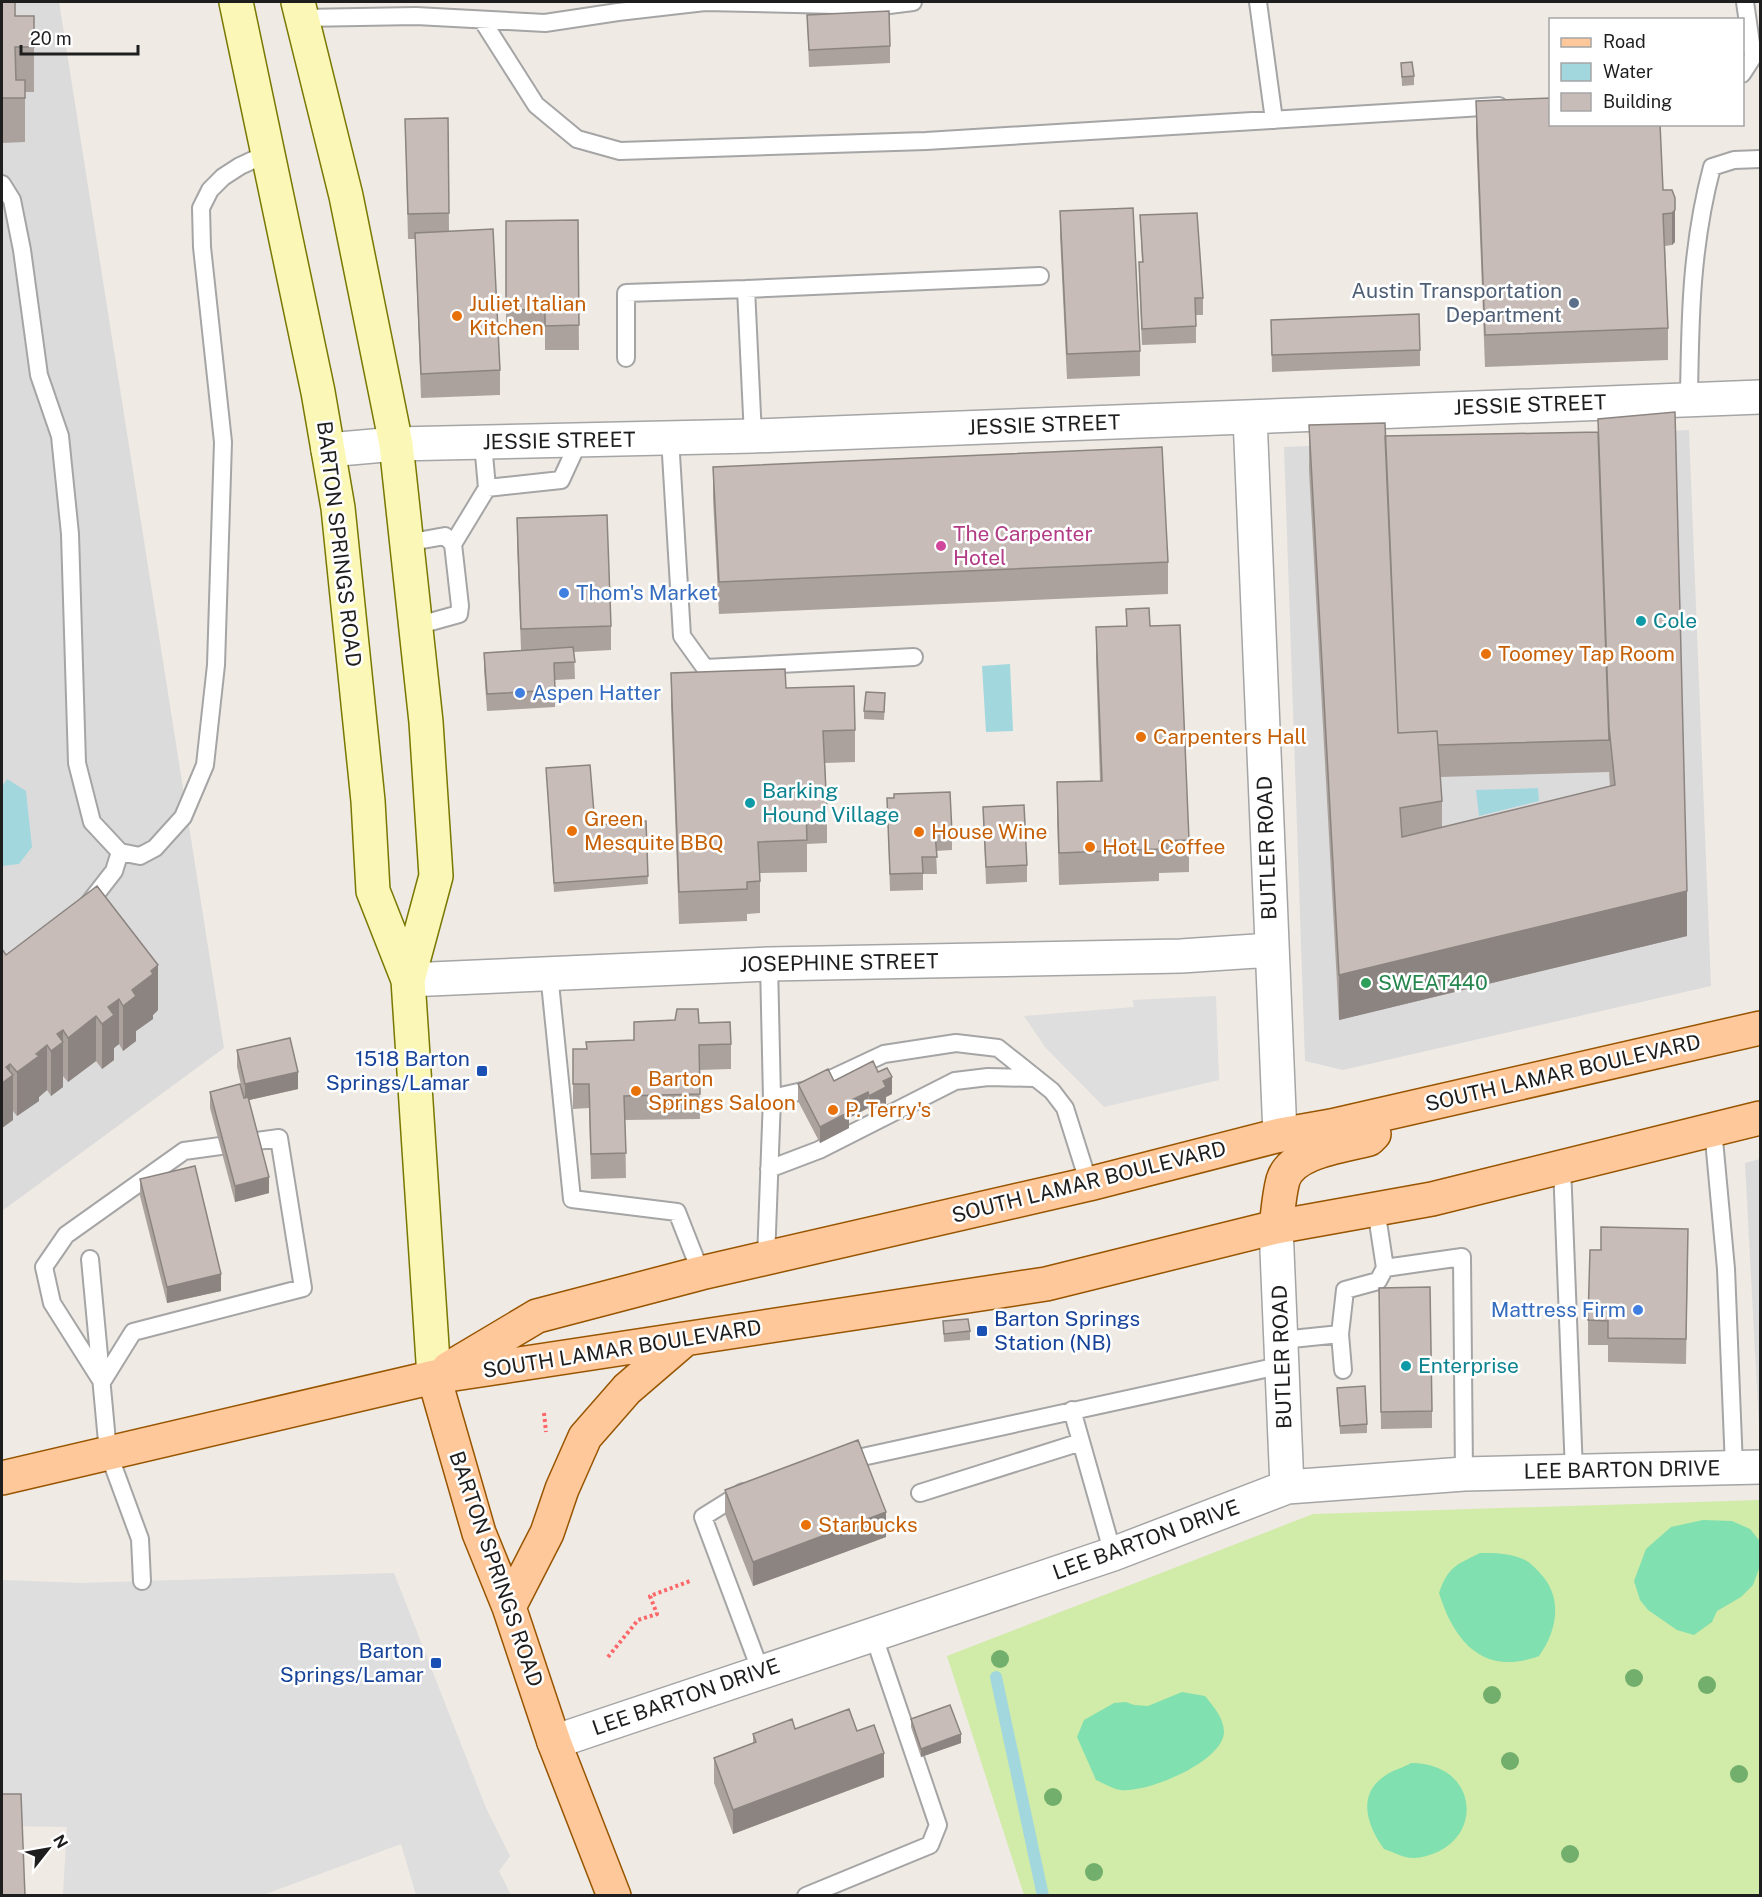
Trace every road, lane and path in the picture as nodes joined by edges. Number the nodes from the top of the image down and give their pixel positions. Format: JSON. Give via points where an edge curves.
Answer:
{"nodes":[{"id":1,"x":236,"y":2,"type":"edge"},
{"id":2,"x":913,"y":2,"type":"edge"},
{"id":3,"x":1258,"y":2,"type":"edge"},
{"id":4,"x":1745,"y":2,"type":"edge"},
{"id":5,"x":300,"y":10,"type":"edge"},
{"id":6,"x":482,"y":20,"type":"junction"},
{"id":7,"x":1744,"y":72,"type":"edge"},
{"id":8,"x":1516,"y":105,"type":"edge"},
{"id":9,"x":1274,"y":120,"type":"junction"},
{"id":10,"x":267,"y":154,"type":"junction"},
{"id":11,"x":1761,"y":159,"type":"edge"},
{"id":12,"x":2,"y":184,"type":"edge"},
{"id":13,"x":1040,"y":276,"type":"dead end"},
{"id":14,"x":746,"y":289,"type":"junction"},
{"id":15,"x":626,"y":358,"type":"dead end"},
{"id":16,"x":1761,"y":397,"type":"edge"},
{"id":17,"x":1689,"y":399,"type":"junction"},
{"id":18,"x":1250,"y":417,"type":"junction"},
{"id":19,"x":753,"y":436,"type":"junction"},
{"id":20,"x":670,"y":438,"type":"junction"},
{"id":21,"x":579,"y":441,"type":"junction"},
{"id":22,"x":483,"y":443,"type":"junction"},
{"id":23,"x":396,"y":444,"type":"junction"},
{"id":24,"x":328,"y":450,"type":"junction"},
{"id":25,"x":487,"y":488,"type":"junction"},
{"id":26,"x":406,"y":543,"type":"junction"},
{"id":27,"x":453,"y":544,"type":"junction"},
{"id":28,"x":416,"y":626,"type":"junction"},
{"id":29,"x":914,"y":657,"type":"dead end"},
{"id":30,"x":120,"y":852,"type":"junction"},
{"id":31,"x":76,"y":917,"type":"edge"},
{"id":32,"x":1271,"y":950,"type":"junction"},
{"id":33,"x":769,"y":964,"type":"junction"},
{"id":34,"x":549,"y":973,"type":"junction"},
{"id":35,"x":408,"y":980,"type":"junction"},
{"id":36,"x":1761,"y":1028,"type":"edge"},
{"id":37,"x":1033,"y":1078,"type":"junction"},
{"id":38,"x":772,"y":1098,"type":"junction"},
{"id":39,"x":1403,"y":1110,"type":"junction"},
{"id":40,"x":1761,"y":1118,"type":"edge"},
{"id":41,"x":1713,"y":1129,"type":"junction"},
{"id":42,"x":1280,"y":1135,"type":"junction"},
{"id":43,"x":1562,"y":1166,"type":"junction"},
{"id":44,"x":770,"y":1169,"type":"junction"},
{"id":45,"x":1089,"y":1184,"type":"junction"},
{"id":46,"x":1376,"y":1209,"type":"junction"},
{"id":47,"x":1276,"y":1227,"type":"junction"},
{"id":48,"x":90,"y":1258,"type":"dead end"},
{"id":49,"x":766,"y":1259,"type":"junction"},
{"id":50,"x":1385,"y":1268,"type":"junction"},
{"id":51,"x":701,"y":1273,"type":"junction"},
{"id":52,"x":1340,"y":1334,"type":"junction"},
{"id":53,"x":684,"y":1340,"type":"junction"},
{"id":54,"x":1282,"y":1352,"type":"junction"},
{"id":55,"x":1343,"y":1370,"type":"dead end"},
{"id":56,"x":434,"y":1377,"type":"junction"},
{"id":57,"x":102,"y":1382,"type":"junction"},
{"id":58,"x":1072,"y":1410,"type":"junction"},
{"id":59,"x":1081,"y":1442,"type":"junction"},
{"id":60,"x":108,"y":1452,"type":"junction"},
{"id":61,"x":831,"y":1464,"type":"edge"},
{"id":62,"x":1747,"y":1467,"type":"edge"},
{"id":63,"x":1574,"y":1472,"type":"junction"},
{"id":64,"x":1464,"y":1474,"type":"junction"},
{"id":65,"x":2,"y":1478,"type":"edge"},
{"id":66,"x":762,"y":1480,"type":"edge"},
{"id":67,"x":1287,"y":1487,"type":"junction"},
{"id":68,"x":920,"y":1493,"type":"dead end"},
{"id":69,"x":1113,"y":1554,"type":"junction"},
{"id":70,"x":142,"y":1581,"type":"dead end"},
{"id":71,"x":690,"y":1581,"type":"dead end"},
{"id":72,"x":509,"y":1606,"type":"junction"},
{"id":73,"x":873,"y":1634,"type":"junction"},
{"id":74,"x":608,"y":1657,"type":"dead end"},
{"id":75,"x":760,"y":1672,"type":"junction"},
{"id":76,"x":554,"y":1742,"type":"junction"},
{"id":77,"x":614,"y":1896,"type":"edge"},
{"id":78,"x":806,"y":1896,"type":"edge"}],
"edges":[{"from":1,"to":10,"type":"main road","name":"BARTON SPRINGS ROAD"},
{"from":2,"to":6,"type":"lane","via":[[881,6],[705,3],[545,23]]},
{"from":3,"to":9,"type":"lane"},
{"from":4,"to":7,"type":"lane","via":[[1753,57]]},
{"from":5,"to":6,"type":"lane"},
{"from":5,"to":23,"type":"main road","name":"BARTON SPRINGS ROAD","via":[[346,196]]},
{"from":6,"to":9,"type":"lane","via":[[536,105],[577,139],[620,151],[926,141]]},
{"from":8,"to":9,"type":"lane"},
{"from":10,"to":24,"type":"main road","name":"BARTON SPRINGS ROAD"},
{"from":10,"to":30,"type":"lane","via":[[223,177],[210,190],[201,208],[223,442],[216,665],[205,765],[183,817],[165,838],[140,856]]},
{"from":11,"to":17,"type":"lane","via":[[1734,160],[1712,167],[1701,211],[1690,293]]},
{"from":12,"to":30,"type":"lane","via":[[12,200],[22,250],[39,375],[60,436],[70,534],[77,763],[92,822]]},
{"from":13,"to":14,"type":"lane"},
{"from":14,"to":15,"type":"lane","via":[[626,293]]},
{"from":14,"to":19,"type":"lane"},
{"from":16,"to":17,"type":"street","name":"JESSIE STREET"},
{"from":17,"to":18,"type":"street","name":"JESSIE STREET"},
{"from":18,"to":19,"type":"street","name":"JESSIE STREET"},
{"from":18,"to":32,"type":"street","name":"BUTLER ROAD"},
{"from":19,"to":20,"type":"street","name":"JESSIE STREET"},
{"from":20,"to":21,"type":"street","name":"JESSIE STREET"},
{"from":20,"to":29,"type":"lane","via":[[682,636],[705,668]]},
{"from":21,"to":22,"type":"street","name":"JESSIE STREET"},
{"from":21,"to":25,"type":"lane","via":[[561,480]]},
{"from":22,"to":23,"type":"street","name":"JESSIE STREET"},
{"from":22,"to":25,"type":"lane"},
{"from":23,"to":24,"type":"street","name":"JESSIE STREET"},
{"from":23,"to":26,"type":"main road","name":"BARTON SPRINGS ROAD"},
{"from":24,"to":35,"type":"main road","name":"BARTON SPRINGS ROAD","via":[[338,508],[368,801],[373,891]]},
{"from":25,"to":27,"type":"lane"},
{"from":26,"to":27,"type":"lane","via":[[445,536]]},
{"from":26,"to":28,"type":"main road","name":"BARTON SPRINGS ROAD"},
{"from":27,"to":28,"type":"lane","via":[[459,614]]},
{"from":28,"to":35,"type":"main road","name":"BARTON SPRINGS ROAD","via":[[436,876]]},
{"from":30,"to":31,"type":"lane","via":[[114,871]]},
{"from":32,"to":33,"type":"street","name":"JOSEPHINE STREET","via":[[1181,956]]},
{"from":32,"to":42,"type":"street","name":"BUTLER ROAD"},
{"from":33,"to":34,"type":"street","name":"JOSEPHINE STREET"},
{"from":33,"to":38,"type":"lane"},
{"from":34,"to":35,"type":"street","name":"JOSEPHINE STREET"},
{"from":34,"to":51,"type":"lane","via":[[572,1199],[677,1212]]},
{"from":35,"to":56,"type":"main road","name":"BARTON SPRINGS ROAD"},
{"from":36,"to":39,"type":"main road","name":"SOUTH LAMAR BOULEVARD"},
{"from":37,"to":38,"type":"lane","via":[[998,1048],[956,1044],[884,1054],[807,1090]]},
{"from":37,"to":44,"type":"lane","via":[[955,1081],[819,1150]]},
{"from":37,"to":45,"type":"lane","via":[[1052,1091],[1065,1108]]},
{"from":38,"to":44,"type":"lane"},
{"from":39,"to":42,"type":"main road","name":"SOUTH LAMAR BOULEVARD"},
{"from":39,"to":47,"type":"main road","via":[[1368,1139],[1306,1157],[1292,1165],[1284,1178]]},
{"from":40,"to":41,"type":"main road","name":"SOUTH LAMAR BOULEVARD"},
{"from":41,"to":43,"type":"main road","name":"SOUTH LAMAR BOULEVARD"},
{"from":41,"to":62,"type":"lane"},
{"from":42,"to":45,"type":"main road","name":"SOUTH LAMAR BOULEVARD"},
{"from":43,"to":46,"type":"main road","name":"SOUTH LAMAR BOULEVARD"},
{"from":43,"to":63,"type":"lane"},
{"from":44,"to":49,"type":"lane"},
{"from":45,"to":49,"type":"main road","name":"SOUTH LAMAR BOULEVARD"},
{"from":46,"to":47,"type":"main road","name":"SOUTH LAMAR BOULEVARD"},
{"from":46,"to":50,"type":"lane"},
{"from":47,"to":53,"type":"main road","name":"SOUTH LAMAR BOULEVARD","via":[[1046,1284]]},
{"from":47,"to":54,"type":"street","name":"BUTLER ROAD"},
{"from":48,"to":57,"type":"lane"},
{"from":49,"to":51,"type":"main road","name":"SOUTH LAMAR BOULEVARD"},
{"from":50,"to":52,"type":"lane","via":[[1378,1281],[1345,1290]]},
{"from":50,"to":64,"type":"lane","via":[[1462,1257]]},
{"from":51,"to":56,"type":"main road","name":"SOUTH LAMAR BOULEVARD","via":[[537,1316]]},
{"from":52,"to":54,"type":"lane"},
{"from":52,"to":55,"type":"lane"},
{"from":53,"to":56,"type":"main road","name":"SOUTH LAMAR BOULEVARD"},
{"from":53,"to":72,"type":"main road","via":[[627,1389],[585,1437],[548,1533]]},
{"from":54,"to":58,"type":"lane"},
{"from":54,"to":67,"type":"street","name":"BUTLER ROAD"},
{"from":56,"to":60,"type":"main road","name":"SOUTH LAMAR BOULEVARD"},
{"from":56,"to":72,"type":"main road","name":"BARTON SPRINGS ROAD","via":[[479,1533]]},
{"from":57,"to":57,"type":"lane","via":[[52,1304],[44,1267],[66,1235],[184,1151],[279,1137],[303,1288],[133,1332]]},
{"from":57,"to":60,"type":"lane"},
{"from":58,"to":59,"type":"lane"},
{"from":58,"to":61,"type":"lane"},
{"from":59,"to":68,"type":"lane"},
{"from":59,"to":69,"type":"lane"},
{"from":60,"to":65,"type":"main road","name":"SOUTH LAMAR BOULEVARD"},
{"from":60,"to":70,"type":"lane","via":[[140,1539]]},
{"from":62,"to":63,"type":"street","name":"LEE BARTON DRIVE"},
{"from":63,"to":64,"type":"street","name":"LEE BARTON DRIVE"},
{"from":64,"to":67,"type":"street","name":"LEE BARTON DRIVE"},
{"from":66,"to":75,"type":"lane","via":[[703,1517]]},
{"from":67,"to":69,"type":"street","name":"LEE BARTON DRIVE"},
{"from":69,"to":73,"type":"street","name":"LEE BARTON DRIVE"},
{"from":71,"to":74,"type":"path","via":[[650,1596],[657,1614],[638,1620]]},
{"from":72,"to":76,"type":"main road","name":"BARTON SPRINGS ROAD"},
{"from":73,"to":75,"type":"street","name":"LEE BARTON DRIVE"},
{"from":73,"to":78,"type":"lane","via":[[938,1825],[930,1845]]},
{"from":75,"to":76,"type":"street","name":"LEE BARTON DRIVE"},
{"from":76,"to":77,"type":"main road","name":"BARTON SPRINGS ROAD"}]}
